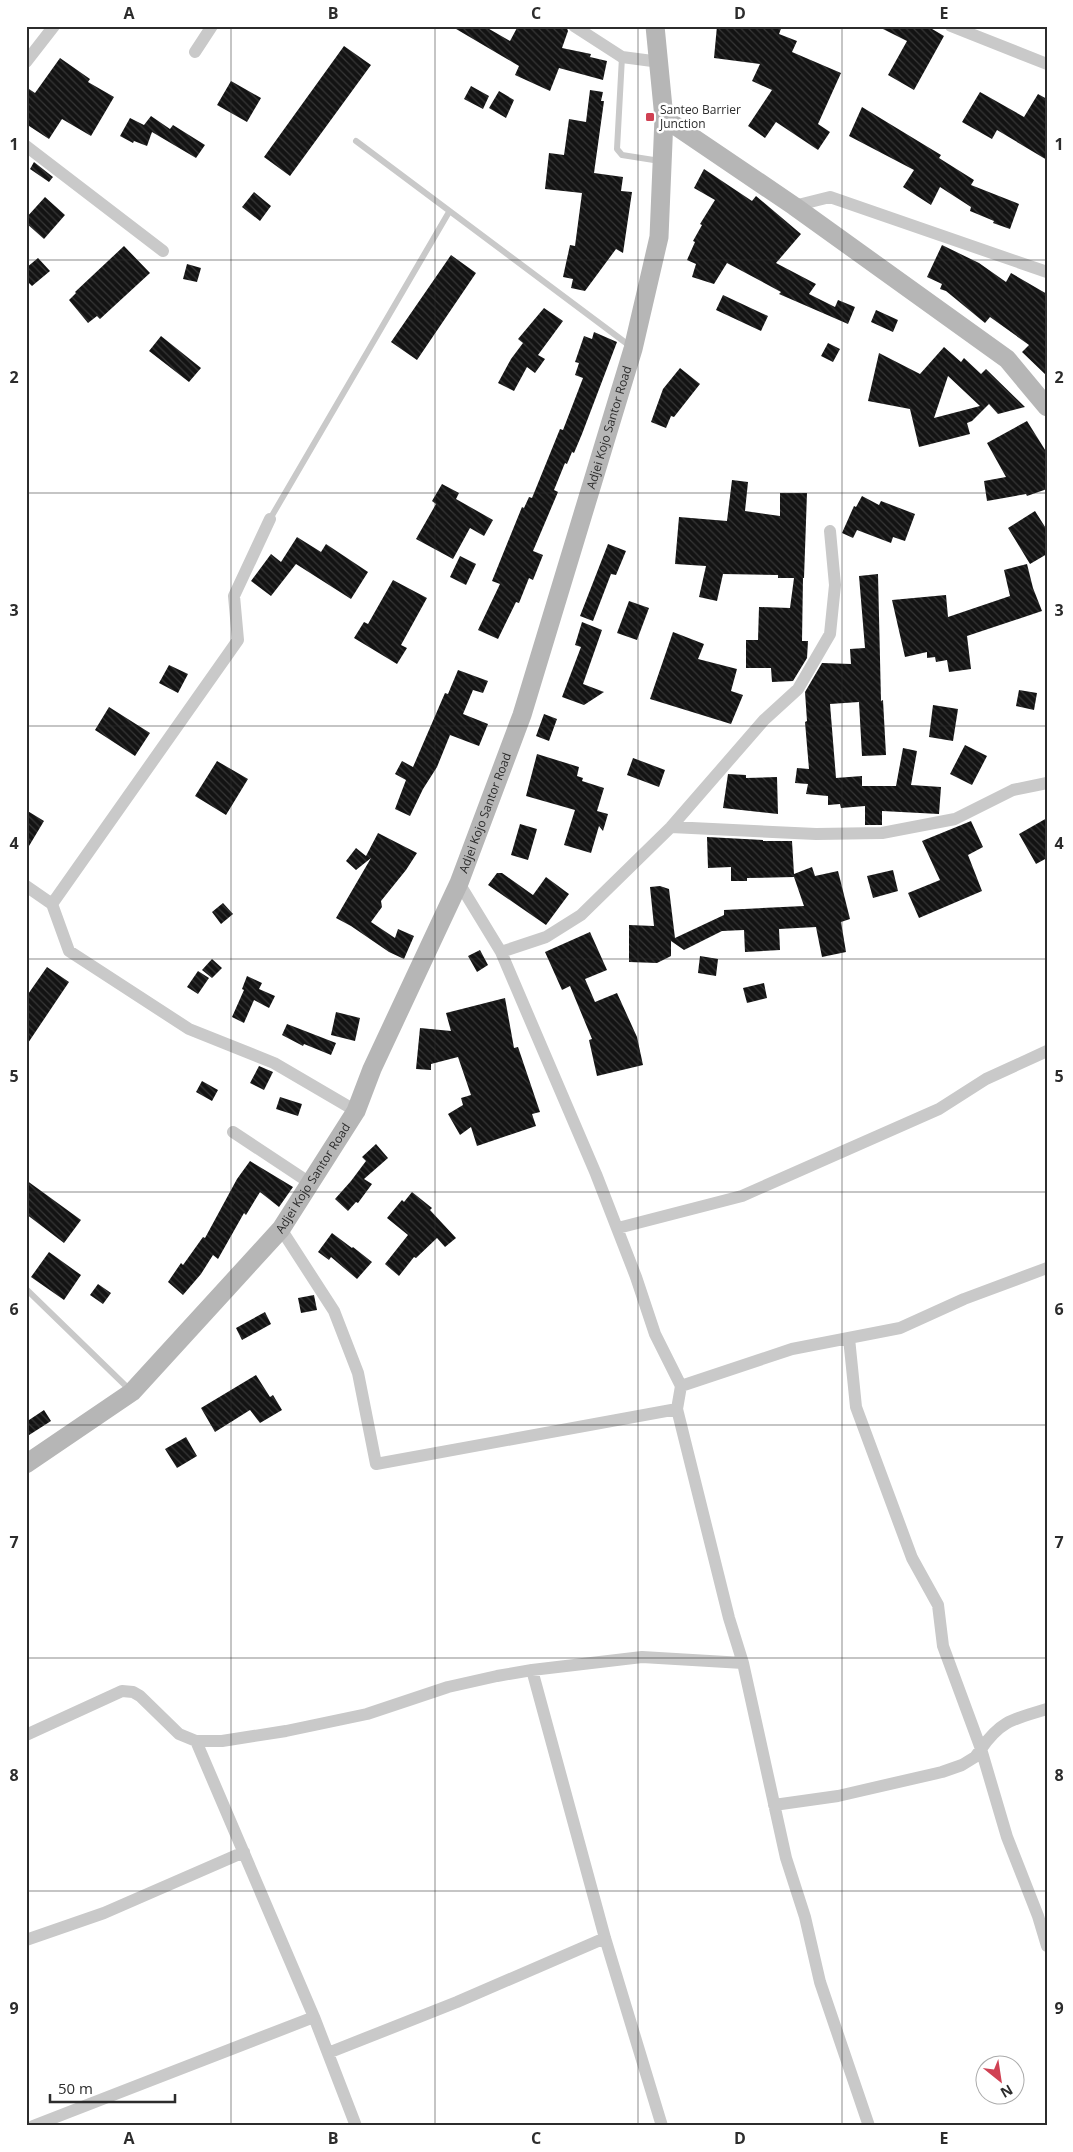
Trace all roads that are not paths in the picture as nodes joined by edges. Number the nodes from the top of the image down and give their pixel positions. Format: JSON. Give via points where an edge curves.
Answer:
{"nodes":[{"id":1,"x":54,"y":26,"type":"edge"},
{"id":2,"x":212,"y":26,"type":"edge"},
{"id":3,"x":574,"y":26,"type":"edge"},
{"id":4,"x":655,"y":26,"type":"edge"},
{"id":5,"x":951,"y":26,"type":"edge"},
{"id":6,"x":196,"y":52,"type":"dead end"},
{"id":7,"x":622,"y":57,"type":"junction"},
{"id":8,"x":26,"y":62,"type":"edge"},
{"id":9,"x":660,"y":62,"type":"junction"},
{"id":10,"x":1047,"y":64,"type":"edge"},
{"id":11,"x":664,"y":118,"type":"junction"},
{"id":12,"x":356,"y":141,"type":"dead end"},
{"id":13,"x":26,"y":146,"type":"edge"},
{"id":14,"x":662,"y":162,"type":"junction"},
{"id":15,"x":794,"y":206,"type":"junction"},
{"id":16,"x":449,"y":212,"type":"junction"},
{"id":17,"x":163,"y":250,"type":"dead end"},
{"id":18,"x":1047,"y":272,"type":"edge"},
{"id":19,"x":633,"y":349,"type":"junction"},
{"id":20,"x":1047,"y":407,"type":"edge"},
{"id":21,"x":270,"y":519,"type":"joint"},
{"id":22,"x":830,"y":531,"type":"dead end"},
{"id":23,"x":1047,"y":783,"type":"edge"},
{"id":24,"x":671,"y":827,"type":"junction"},
{"id":25,"x":459,"y":883,"type":"junction"},
{"id":26,"x":26,"y":886,"type":"edge"},
{"id":27,"x":52,"y":904,"type":"junction"},
{"id":28,"x":501,"y":952,"type":"junction"},
{"id":29,"x":1047,"y":1051,"type":"edge"},
{"id":30,"x":356,"y":1111,"type":"junction"},
{"id":31,"x":233,"y":1132,"type":"dead end"},
{"id":32,"x":310,"y":1183,"type":"junction"},
{"id":33,"x":618,"y":1228,"type":"junction"},
{"id":34,"x":280,"y":1229,"type":"junction"},
{"id":35,"x":1047,"y":1268,"type":"edge"},
{"id":36,"x":26,"y":1289,"type":"edge"},
{"id":37,"x":849,"y":1338,"type":"junction"},
{"id":38,"x":681,"y":1386,"type":"junction"},
{"id":39,"x":132,"y":1392,"type":"junction"},
{"id":40,"x":677,"y":1409,"type":"junction"},
{"id":41,"x":26,"y":1464,"type":"edge"},
{"id":42,"x":742,"y":1663,"type":"junction"},
{"id":43,"x":532,"y":1670,"type":"junction"},
{"id":44,"x":1047,"y":1709,"type":"edge"},
{"id":45,"x":26,"y":1735,"type":"edge"},
{"id":46,"x":196,"y":1741,"type":"junction"},
{"id":47,"x":981,"y":1749,"type":"junction"},
{"id":48,"x":774,"y":1806,"type":"junction"},
{"id":49,"x":244,"y":1852,"type":"junction"},
{"id":50,"x":605,"y":1938,"type":"junction"},
{"id":51,"x":26,"y":1940,"type":"edge"},
{"id":52,"x":1047,"y":1946,"type":"edge"},
{"id":53,"x":314,"y":2017,"type":"junction"},
{"id":54,"x":328,"y":2053,"type":"junction"},
{"id":55,"x":33,"y":2126,"type":"edge"},
{"id":56,"x":356,"y":2126,"type":"edge"},
{"id":57,"x":662,"y":2126,"type":"edge"},
{"id":58,"x":869,"y":2126,"type":"edge"}],
"edges":[{"from":1,"to":8,"type":"street"},
{"from":2,"to":6,"type":"street"},
{"from":3,"to":7,"type":"street"},
{"from":4,"to":9,"type":"street","name":"Adjei Kojo Santor Road"},
{"from":5,"to":10,"type":"street"},
{"from":7,"to":9,"type":"street"},
{"from":7,"to":14,"type":"lane","via":[[617,149],[622,154]]},
{"from":9,"to":11,"type":"street","name":"Adjei Kojo Santor Road"},
{"from":11,"to":14,"type":"street","name":"Adjei Kojo Santor Road"},
{"from":11,"to":15,"type":"street"},
{"from":12,"to":16,"type":"lane"},
{"from":13,"to":17,"type":"street"},
{"from":14,"to":19,"type":"street","name":"Adjei Kojo Santor Road","via":[[659,237]]},
{"from":15,"to":18,"type":"street","via":[[830,197]]},
{"from":15,"to":20,"type":"street","via":[[1007,359]]},
{"from":16,"to":19,"type":"lane"},
{"from":16,"to":21,"type":"lane"},
{"from":19,"to":25,"type":"street","name":"Adjei Kojo Santor Road","via":[[522,715]]},
{"from":21,"to":27,"type":"street","via":[[234,596],[238,640]]},
{"from":22,"to":24,"type":"street","via":[[835,585],[830,634],[798,689],[764,720]]},
{"from":23,"to":24,"type":"street","via":[[1013,790],[955,819],[882,833],[816,834]]},
{"from":24,"to":28,"type":"street","via":[[581,915],[546,937]]},
{"from":25,"to":28,"type":"street"},
{"from":25,"to":30,"type":"street","name":"Adjei Kojo Santor Road","via":[[372,1069]]},
{"from":26,"to":27,"type":"street"},
{"from":27,"to":30,"type":"street","via":[[69,951],[189,1029],[274,1063]]},
{"from":28,"to":33,"type":"street"},
{"from":29,"to":33,"type":"street","via":[[986,1079],[938,1109],[742,1196]]},
{"from":30,"to":32,"type":"street","name":"Adjei Kojo Santor Road"},
{"from":31,"to":32,"type":"street"},
{"from":32,"to":34,"type":"street","name":"Adjei Kojo Santor Road"},
{"from":33,"to":38,"type":"street","via":[[655,1334]]},
{"from":34,"to":39,"type":"street","name":"Adjei Kojo Santor Road"},
{"from":34,"to":40,"type":"street","via":[[334,1311],[358,1373],[376,1464]]},
{"from":35,"to":37,"type":"street","via":[[964,1299],[900,1328]]},
{"from":36,"to":39,"type":"lane"},
{"from":37,"to":38,"type":"street","via":[[792,1349]]},
{"from":37,"to":47,"type":"street","via":[[856,1407],[912,1558],[938,1605],[943,1646]]},
{"from":38,"to":40,"type":"street"},
{"from":39,"to":41,"type":"street","name":"Adjei Kojo Santor Road"},
{"from":40,"to":42,"type":"street"},
{"from":42,"to":43,"type":"street","via":[[642,1657]]},
{"from":42,"to":48,"type":"street"},
{"from":43,"to":46,"type":"street","via":[[448,1687],[367,1714],[222,1742]]},
{"from":43,"to":50,"type":"street"},
{"from":44,"to":47,"type":"street","via":[[1005,1722]]},
{"from":45,"to":46,"type":"street","via":[[122,1691],[140,1696],[180,1734]]},
{"from":46,"to":49,"type":"street"},
{"from":47,"to":48,"type":"street","via":[[962,1765],[942,1772],[838,1796]]},
{"from":47,"to":52,"type":"street"},
{"from":48,"to":58,"type":"street","via":[[820,1982]]},
{"from":49,"to":51,"type":"street","via":[[104,1913]]},
{"from":49,"to":53,"type":"street"},
{"from":50,"to":54,"type":"street"},
{"from":50,"to":57,"type":"street"},
{"from":53,"to":54,"type":"street"},
{"from":53,"to":55,"type":"street"},
{"from":54,"to":56,"type":"street"}]}
